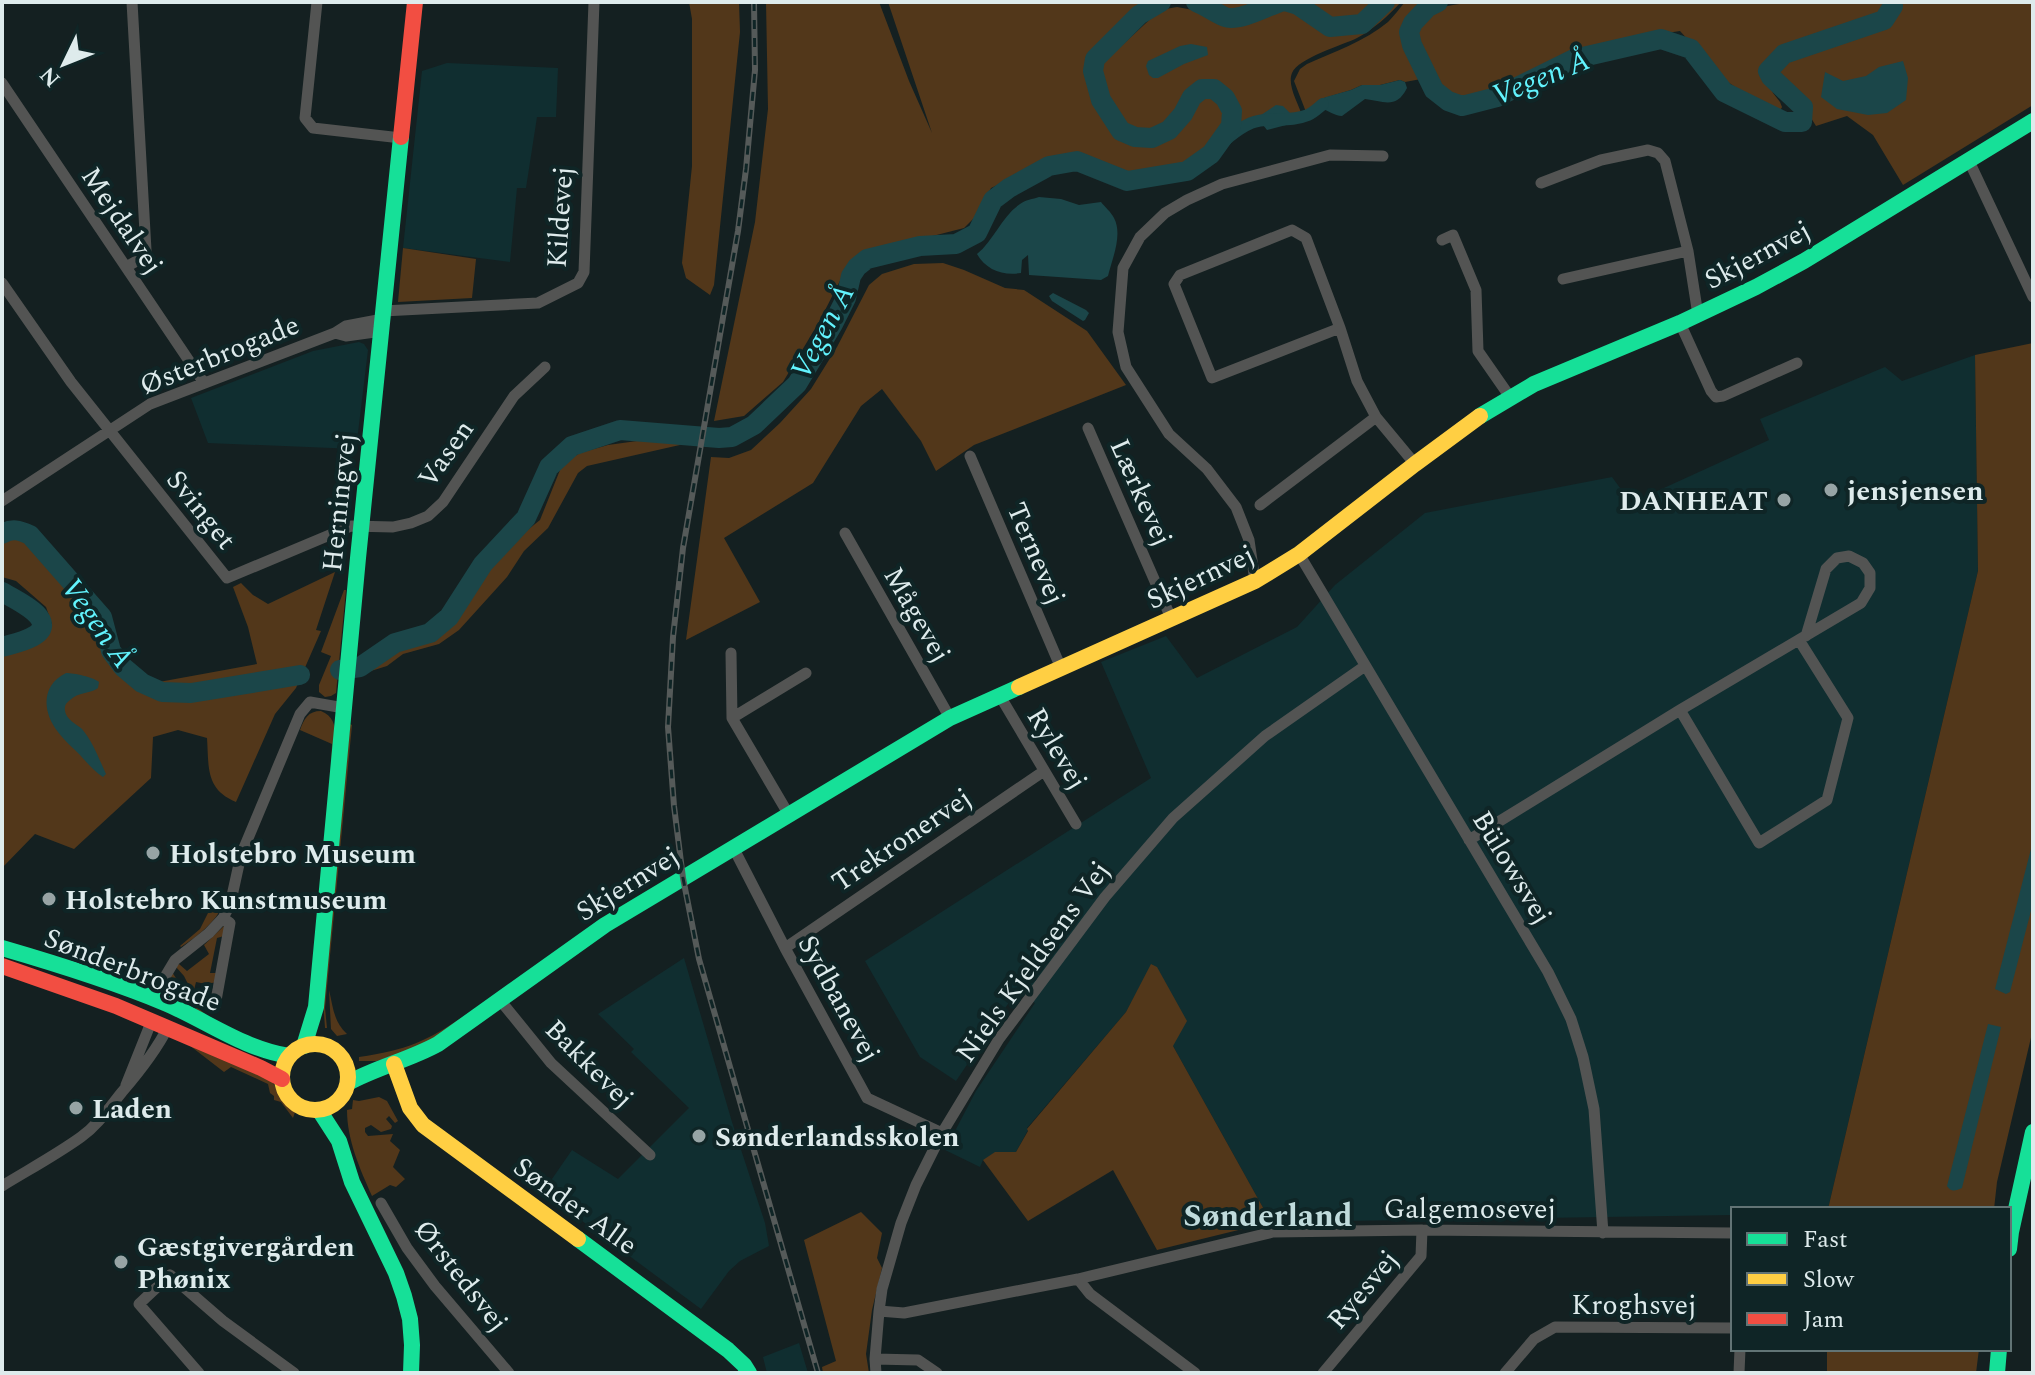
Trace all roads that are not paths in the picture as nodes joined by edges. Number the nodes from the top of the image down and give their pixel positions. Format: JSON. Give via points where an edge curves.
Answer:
{"nodes":[{"id":1,"x":132,"y":2,"type":"edge"},
{"id":2,"x":317,"y":2,"type":"edge"},
{"id":3,"x":415,"y":2,"type":"edge"},
{"id":4,"x":594,"y":2,"type":"edge"},
{"id":5,"x":2,"y":83,"type":"edge"},
{"id":6,"x":2033,"y":121,"type":"edge"},
{"id":7,"x":401,"y":138,"type":"junction"},
{"id":8,"x":1383,"y":156,"type":"dead end"},
{"id":9,"x":1969,"y":161,"type":"junction"},
{"id":10,"x":1541,"y":183,"type":"dead end"},
{"id":11,"x":1442,"y":240,"type":"dead end"},
{"id":12,"x":1688,"y":251,"type":"junction"},
{"id":13,"x":126,"y":267,"type":"junction"},
{"id":14,"x":1563,"y":279,"type":"dead end"},
{"id":15,"x":2,"y":283,"type":"edge"},
{"id":16,"x":2033,"y":297,"type":"edge"},
{"id":17,"x":1698,"y":315,"type":"junction"},
{"id":18,"x":383,"y":320,"type":"junction"},
{"id":19,"x":1680,"y":323,"type":"junction"},
{"id":20,"x":1340,"y":328,"type":"junction"},
{"id":21,"x":1797,"y":363,"type":"dead end"},
{"id":22,"x":545,"y":367,"type":"dead end"},
{"id":23,"x":204,"y":383,"type":"junction"},
{"id":24,"x":1510,"y":397,"type":"junction"},
{"id":25,"x":1376,"y":417,"type":"junction"},
{"id":26,"x":1088,"y":428,"type":"dead end"},
{"id":27,"x":109,"y":430,"type":"junction"},
{"id":28,"x":970,"y":456,"type":"dead end"},
{"id":29,"x":1415,"y":464,"type":"junction"},
{"id":30,"x":2,"y":501,"type":"edge"},
{"id":31,"x":1260,"y":505,"type":"dead end"},
{"id":32,"x":362,"y":527,"type":"junction"},
{"id":33,"x":845,"y":533,"type":"dead end"},
{"id":34,"x":1299,"y":554,"type":"junction"},
{"id":35,"x":1255,"y":581,"type":"junction"},
{"id":36,"x":1171,"y":618,"type":"junction"},
{"id":37,"x":1802,"y":638,"type":"junction"},
{"id":38,"x":731,"y":653,"type":"dead end"},
{"id":39,"x":1365,"y":666,"type":"junction"},
{"id":40,"x":1061,"y":668,"type":"junction"},
{"id":41,"x":806,"y":673,"type":"dead end"},
{"id":42,"x":1000,"y":696,"type":"junction"},
{"id":43,"x":344,"y":708,"type":"junction"},
{"id":44,"x":1680,"y":710,"type":"junction"},
{"id":45,"x":732,"y":718,"type":"junction"},
{"id":46,"x":950,"y":718,"type":"junction"},
{"id":47,"x":1044,"y":771,"type":"junction"},
{"id":48,"x":789,"y":815,"type":"junction"},
{"id":49,"x":1076,"y":824,"type":"dead end"},
{"id":50,"x":1469,"y":840,"type":"junction"},
{"id":51,"x":733,"y":847,"type":"junction"},
{"id":52,"x":223,"y":918,"type":"junction"},
{"id":53,"x":2,"y":948,"type":"edge"},
{"id":54,"x":785,"y":948,"type":"junction"},
{"id":55,"x":2,"y":966,"type":"edge"},
{"id":56,"x":500,"y":1000,"type":"junction"},
{"id":57,"x":215,"y":1006,"type":"dead end"},
{"id":58,"x":316,"y":1007,"type":"junction"},
{"id":59,"x":159,"y":1015,"type":"junction"},
{"id":60,"x":306,"y":1044,"type":"junction"},
{"id":61,"x":289,"y":1056,"type":"junction"},
{"id":62,"x":388,"y":1065,"type":"junction"},
{"id":63,"x":341,"y":1074,"type":"junction"},
{"id":64,"x":282,"y":1079,"type":"junction"},
{"id":65,"x":124,"y":1090,"type":"junction"},
{"id":66,"x":319,"y":1110,"type":"junction"},
{"id":67,"x":2033,"y":1132,"type":"edge"},
{"id":68,"x":942,"y":1133,"type":"junction"},
{"id":69,"x":339,"y":1140,"type":"junction"},
{"id":70,"x":650,"y":1155,"type":"dead end"},
{"id":71,"x":2,"y":1186,"type":"edge"},
{"id":72,"x":381,"y":1203,"type":"dead end"},
{"id":73,"x":1422,"y":1230,"type":"junction"},
{"id":74,"x":1603,"y":1233,"type":"junction"},
{"id":75,"x":1731,"y":1233,"type":"edge"},
{"id":76,"x":2011,"y":1233,"type":"edge"},
{"id":77,"x":1078,"y":1279,"type":"junction"},
{"id":78,"x":879,"y":1311,"type":"junction"},
{"id":79,"x":1731,"y":1328,"type":"edge"},
{"id":80,"x":1740,"y":1351,"type":"edge"},
{"id":81,"x":1999,"y":1351,"type":"edge"},
{"id":82,"x":875,"y":1359,"type":"junction"},
{"id":83,"x":288,"y":1371,"type":"edge"},
{"id":84,"x":199,"y":1373,"type":"edge"},
{"id":85,"x":411,"y":1373,"type":"edge"},
{"id":86,"x":509,"y":1373,"type":"edge"},
{"id":87,"x":749,"y":1373,"type":"edge"},
{"id":88,"x":876,"y":1373,"type":"edge"},
{"id":89,"x":937,"y":1373,"type":"edge"},
{"id":90,"x":1195,"y":1373,"type":"edge"},
{"id":91,"x":1323,"y":1373,"type":"edge"},
{"id":92,"x":1505,"y":1373,"type":"edge"},
{"id":93,"x":1739,"y":1373,"type":"edge"},
{"id":94,"x":1997,"y":1373,"type":"edge"}],
"edges":[{"from":1,"to":13,"type":"street","via":[[146,250]]},
{"from":2,"to":7,"type":"street","via":[[308,124]]},
{"from":3,"to":7,"type":"street","name":"Herningvej"},
{"from":4,"to":18,"type":"street","name":"Kildevej","via":[[584,272],[578,283],[538,303]]},
{"from":5,"to":13,"type":"street","name":"Mejdalvej"},
{"from":6,"to":9,"type":"street","name":"Skjernvej"},
{"from":7,"to":18,"type":"street","name":"Herningvej"},
{"from":8,"to":35,"type":"street","via":[[1330,155],[1222,184],[1165,213],[1140,237],[1123,268],[1118,332],[1126,367],[1169,434],[1207,469],[1236,507],[1249,540]]},
{"from":9,"to":16,"type":"street"},
{"from":9,"to":17,"type":"street","name":"Skjernvej","via":[[1804,261]]},
{"from":10,"to":12,"type":"street","via":[[1601,160],[1648,150],[1658,153],[1665,161]]},
{"from":11,"to":24,"type":"street","via":[[1453,235],[1476,290],[1478,351]]},
{"from":12,"to":14,"type":"street"},
{"from":12,"to":17,"type":"street"},
{"from":13,"to":23,"type":"street","name":"Mejdalvej"},
{"from":15,"to":27,"type":"street"},
{"from":17,"to":19,"type":"street","name":"Skjernvej"},
{"from":18,"to":23,"type":"street","name":"Østerbrogade"},
{"from":18,"to":32,"type":"street","name":"Herningvej"},
{"from":19,"to":21,"type":"street","via":[[1716,397]]},
{"from":19,"to":24,"type":"street","name":"Skjernvej"},
{"from":20,"to":20,"type":"street","via":[[1212,378],[1174,284],[1180,275],[1292,230],[1306,238]]},
{"from":20,"to":25,"type":"street","via":[[1357,381]]},
{"from":22,"to":32,"type":"street","name":"Vasen","via":[[514,396],[443,502],[428,516],[393,527]]},
{"from":23,"to":27,"type":"street","name":"Østerbrogade","via":[[150,404]]},
{"from":24,"to":29,"type":"street","name":"Skjernvej"},
{"from":25,"to":29,"type":"street"},
{"from":25,"to":31,"type":"street"},
{"from":26,"to":36,"type":"street","name":"Lærkevej"},
{"from":27,"to":30,"type":"street","name":"Østerbrogade"},
{"from":27,"to":32,"type":"street","name":"Svinget","via":[[227,578],[351,526]]},
{"from":28,"to":40,"type":"street","name":"Ternevej"},
{"from":29,"to":34,"type":"street","name":"Skjernvej"},
{"from":32,"to":43,"type":"street","name":"Herningvej"},
{"from":33,"to":46,"type":"street","name":"Mågevej"},
{"from":34,"to":35,"type":"street","name":"Skjernvej"},
{"from":34,"to":39,"type":"street","name":"Bülowsvej"},
{"from":35,"to":36,"type":"street","name":"Skjernvej"},
{"from":36,"to":40,"type":"street","name":"Skjernvej"},
{"from":37,"to":37,"type":"street","via":[[1826,569],[1837,558],[1849,556],[1863,563],[1870,573],[1870,588],[1861,603]]},
{"from":37,"to":44,"type":"street"},
{"from":37,"to":44,"type":"street","via":[[1848,718],[1827,800],[1759,843]]},
{"from":38,"to":45,"type":"street"},
{"from":39,"to":50,"type":"street","name":"Bülowsvej"},
{"from":39,"to":68,"type":"street","name":"Niels Kjeldsens Vej","via":[[1265,736],[1173,818],[1105,897],[999,1039]]},
{"from":40,"to":42,"type":"street","name":"Skjernvej"},
{"from":41,"to":45,"type":"street"},
{"from":42,"to":46,"type":"street","name":"Skjernvej"},
{"from":42,"to":47,"type":"street","name":"Rylevej"},
{"from":43,"to":52,"type":"street","via":[[310,702],[300,714],[241,855]]},
{"from":43,"to":58,"type":"street","name":"Herningvej"},
{"from":44,"to":50,"type":"street"},
{"from":45,"to":48,"type":"street"},
{"from":46,"to":48,"type":"street","name":"Skjernvej"},
{"from":47,"to":49,"type":"street","name":"Rylevej"},
{"from":47,"to":54,"type":"street","name":"Trekronervej"},
{"from":48,"to":51,"type":"street","name":"Skjernvej"},
{"from":50,"to":74,"type":"street","name":"Bülowsvej","via":[[1571,1019],[1594,1109]]},
{"from":51,"to":54,"type":"street","name":"Sydbanevej"},
{"from":51,"to":56,"type":"street","name":"Skjernvej","via":[[605,925]]},
{"from":52,"to":57,"type":"street","via":[[230,923]]},
{"from":52,"to":59,"type":"street","via":[[175,960],[163,980]]},
{"from":53,"to":59,"type":"street","name":"Sønderbrogade","via":[[58,966]]},
{"from":54,"to":68,"type":"street","name":"Sydbanevej","via":[[867,1098]]},
{"from":55,"to":59,"type":"street","name":"Sønderbrogade"},
{"from":56,"to":62,"type":"street","name":"Skjernvej","via":[[438,1044]]},
{"from":56,"to":70,"type":"street","name":"Bakkevej","via":[[551,1063]]},
{"from":58,"to":60,"type":"street","name":"Herningvej"},
{"from":58,"to":63,"type":"street","name":"Herningvej"},
{"from":59,"to":61,"type":"street"},
{"from":59,"to":64,"type":"street","name":"Sønderbrogade"},
{"from":59,"to":65,"type":"street"},
{"from":59,"to":65,"type":"street","via":[[158,1047]]},
{"from":60,"to":61,"type":"street"},
{"from":60,"to":63,"type":"street"},
{"from":61,"to":64,"type":"street"},
{"from":62,"to":63,"type":"street"},
{"from":62,"to":87,"type":"street","name":"Sønder Alle","via":[[423,1125],[728,1350]]},
{"from":63,"to":66,"type":"street","via":[[329,1107]]},
{"from":63,"to":69,"type":"street"},
{"from":64,"to":66,"type":"street","via":[[297,1105]]},
{"from":65,"to":71,"type":"street","via":[[82,1137]]},
{"from":66,"to":69,"type":"street"},
{"from":67,"to":76,"type":"street"},
{"from":68,"to":78,"type":"street","name":"Niels Kjeldsens Vej","via":[[901,1223]]},
{"from":69,"to":85,"type":"street","via":[[352,1182],[403,1288],[411,1323]]},
{"from":72,"to":86,"type":"street","name":"Ørstedsvej","via":[[425,1273]]},
{"from":73,"to":74,"type":"street","name":"Galgemosevej"},
{"from":73,"to":77,"type":"street","name":"Galgemosevej","via":[[1273,1232]]},
{"from":73,"to":91,"type":"street","name":"Ryesvej","via":[[1421,1256]]},
{"from":74,"to":75,"type":"street","name":"Galgemosevej"},
{"from":77,"to":78,"type":"street","name":"Galgemosevej","via":[[904,1313]]},
{"from":77,"to":90,"type":"street","via":[[1090,1294]]},
{"from":78,"to":82,"type":"street","name":"Niels Kjeldsens Vej"},
{"from":79,"to":92,"type":"street","name":"Kroghsvej","via":[[1555,1327],[1534,1339]]},
{"from":80,"to":93,"type":"street"},
{"from":81,"to":94,"type":"street"},
{"from":82,"to":88,"type":"street","name":"Niels Kjeldsens Vej"},
{"from":82,"to":89,"type":"street","via":[[918,1360]]},
{"from":83,"to":84,"type":"street","via":[[170,1275],[139,1304]]}]}
